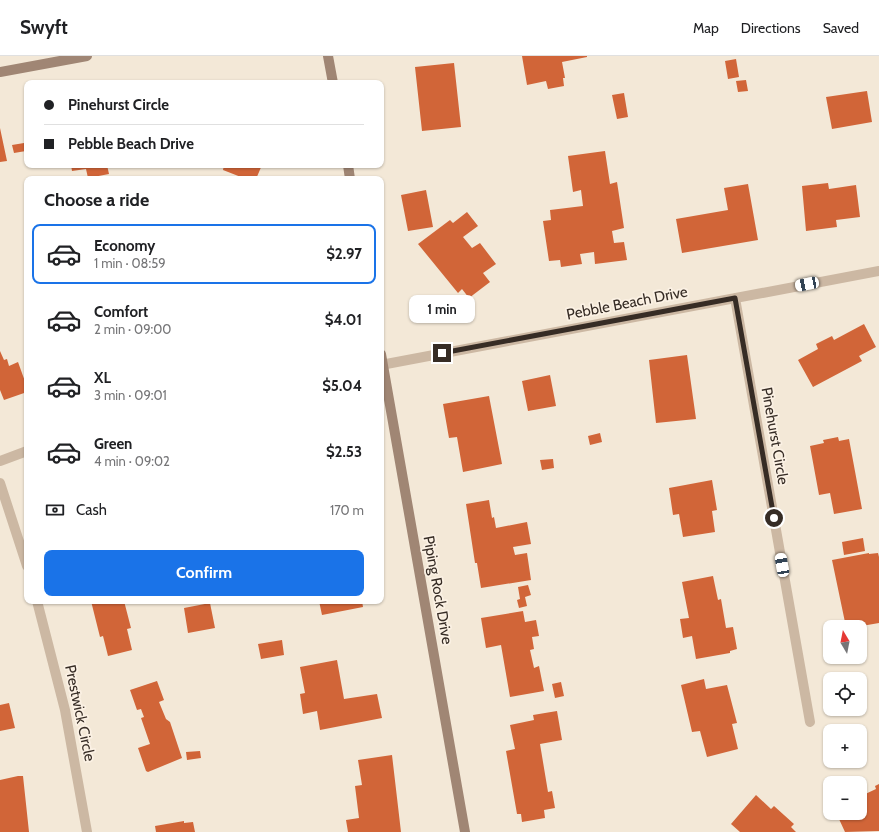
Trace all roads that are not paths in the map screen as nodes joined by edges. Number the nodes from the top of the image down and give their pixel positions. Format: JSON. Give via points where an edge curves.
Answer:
{"nodes":[{"id":1,"x":87,"y":56,"type":"edge"},
{"id":2,"x":328,"y":56,"type":"edge"},
{"id":3,"x":0,"y":72,"type":"edge"},
{"id":4,"x":332,"y":80,"type":"edge"},
{"id":5,"x":879,"y":271,"type":"edge"},
{"id":6,"x":735,"y":298,"type":"junction"},
{"id":7,"x":384,"y":365,"type":"edge"},
{"id":8,"x":384,"y":376,"type":"edge"},
{"id":9,"x":24,"y":452,"type":"edge"},
{"id":10,"x":0,"y":461,"type":"edge"},
{"id":11,"x":0,"y":483,"type":"edge"},
{"id":12,"x":24,"y":557,"type":"edge"},
{"id":13,"x":39,"y":604,"type":"edge"},
{"id":14,"x":810,"y":722,"type":"dead end"},
{"id":15,"x":87,"y":832,"type":"edge"},
{"id":16,"x":465,"y":832,"type":"edge"}],
"edges":[{"from":1,"to":3,"type":"street"},
{"from":2,"to":4,"type":"street"},
{"from":5,"to":6,"type":"street","name":"Pebble Beach Drive"},
{"from":6,"to":7,"type":"street","name":"Pebble Beach Drive"},
{"from":6,"to":14,"type":"street","name":"Pinehurst Circle"},
{"from":8,"to":16,"type":"street","name":"Piping Rock Drive"},
{"from":9,"to":10,"type":"street"},
{"from":11,"to":12,"type":"street"},
{"from":13,"to":15,"type":"street","name":"Prestwick Circle","via":[[65,710]]}]}
